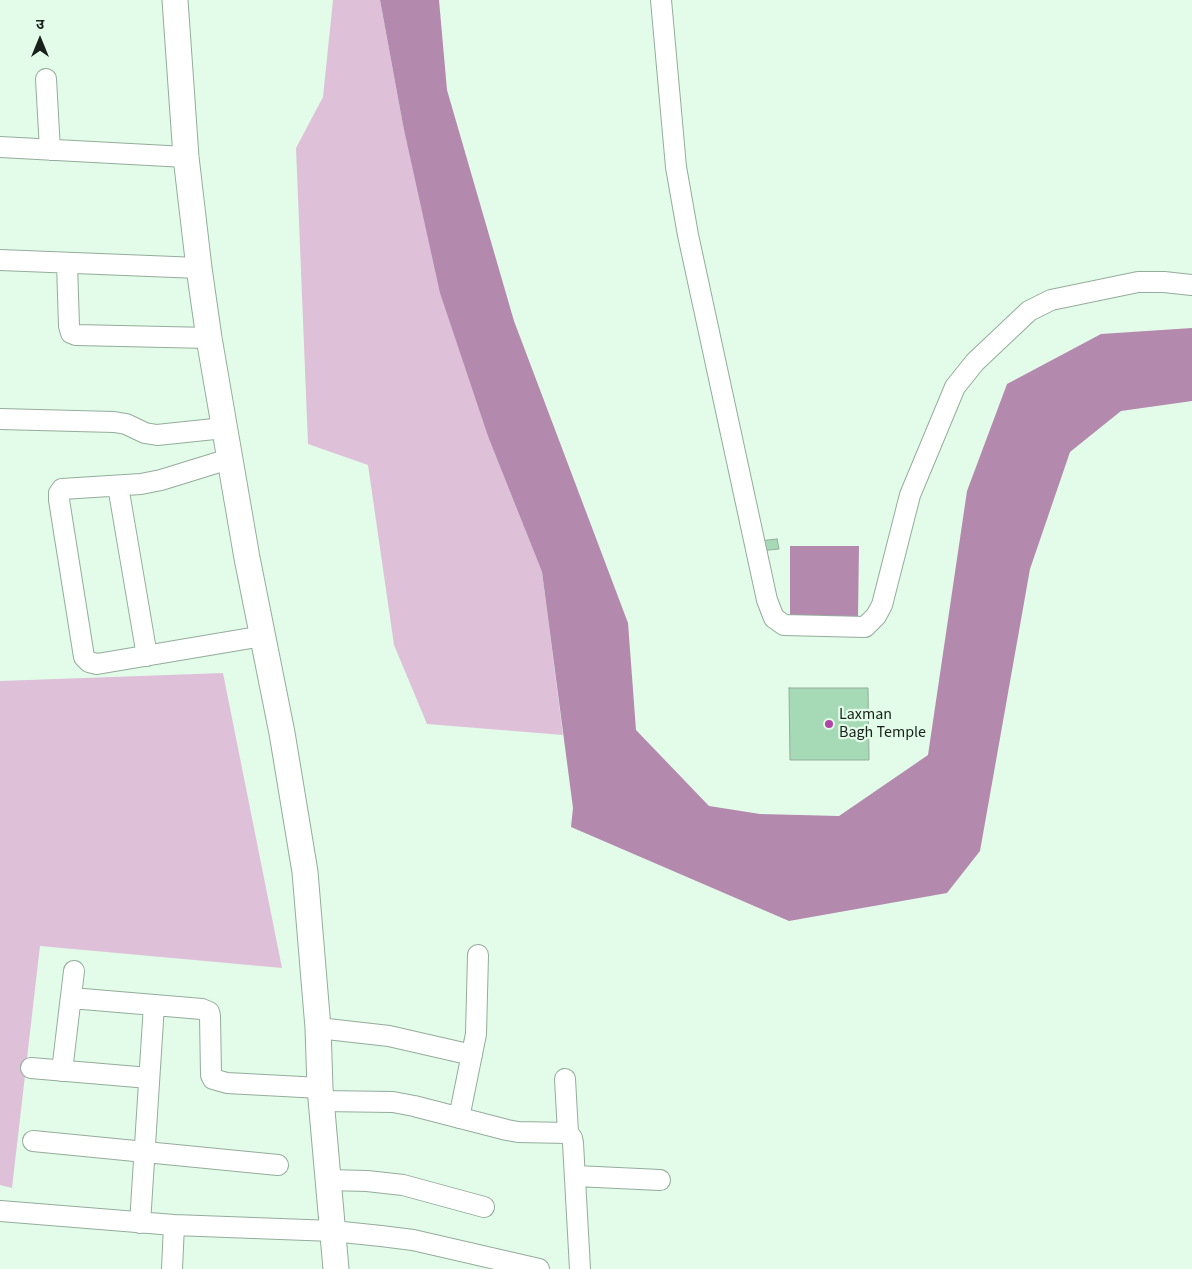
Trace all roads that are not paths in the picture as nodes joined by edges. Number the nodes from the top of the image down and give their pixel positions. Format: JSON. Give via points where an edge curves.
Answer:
{"nodes":[{"id":1,"x":175,"y":0,"type":"edge"},
{"id":2,"x":661,"y":0,"type":"edge"},
{"id":3,"x":46,"y":79,"type":"dead end"},
{"id":4,"x":0,"y":147,"type":"edge"},
{"id":5,"x":50,"y":150,"type":"junction"},
{"id":6,"x":186,"y":157,"type":"junction"},
{"id":7,"x":0,"y":260,"type":"edge"},
{"id":8,"x":67,"y":263,"type":"junction"},
{"id":9,"x":199,"y":268,"type":"junction"},
{"id":10,"x":1192,"y":285,"type":"edge"},
{"id":11,"x":209,"y":338,"type":"junction"},
{"id":12,"x":0,"y":419,"type":"edge"},
{"id":13,"x":224,"y":428,"type":"junction"},
{"id":14,"x":229,"y":459,"type":"junction"},
{"id":15,"x":118,"y":486,"type":"junction"},
{"id":16,"x":263,"y":636,"type":"junction"},
{"id":17,"x":147,"y":656,"type":"junction"},
{"id":18,"x":478,"y":955,"type":"dead end"},
{"id":19,"x":74,"y":971,"type":"dead end"},
{"id":20,"x":71,"y":998,"type":"junction"},
{"id":21,"x":154,"y":1005,"type":"junction"},
{"id":22,"x":318,"y":1028,"type":"junction"},
{"id":23,"x":472,"y":1055,"type":"junction"},
{"id":24,"x":31,"y":1068,"type":"dead end"},
{"id":25,"x":62,"y":1071,"type":"junction"},
{"id":26,"x":149,"y":1078,"type":"junction"},
{"id":27,"x":565,"y":1079,"type":"dead end"},
{"id":28,"x":321,"y":1094,"type":"junction"},
{"id":29,"x":459,"y":1118,"type":"junction"},
{"id":30,"x":568,"y":1133,"type":"junction"},
{"id":31,"x":33,"y":1141,"type":"dead end"},
{"id":32,"x":144,"y":1151,"type":"junction"},
{"id":33,"x":278,"y":1165,"type":"dead end"},
{"id":34,"x":576,"y":1176,"type":"junction"},
{"id":35,"x":328,"y":1180,"type":"junction"},
{"id":36,"x":660,"y":1180,"type":"dead end"},
{"id":37,"x":484,"y":1207,"type":"dead end"},
{"id":38,"x":0,"y":1210,"type":"edge"},
{"id":39,"x":140,"y":1223,"type":"junction"},
{"id":40,"x":174,"y":1226,"type":"junction"},
{"id":41,"x":333,"y":1231,"type":"junction"},
{"id":42,"x":172,"y":1269,"type":"edge"},
{"id":43,"x":336,"y":1269,"type":"edge"},
{"id":44,"x":539,"y":1269,"type":"edge"},
{"id":45,"x":580,"y":1269,"type":"edge"}],
"edges":[{"from":1,"to":6,"type":"main road"},
{"from":2,"to":10,"type":"street","via":[[676,167],[688,235],[767,600],[774,618],[784,625],[865,627],[876,616],[882,605],[910,495],[955,387],[975,362],[1029,311],[1050,300],[1138,282]]},
{"from":3,"to":5,"type":"street"},
{"from":4,"to":5,"type":"street"},
{"from":5,"to":6,"type":"street"},
{"from":6,"to":9,"type":"main road"},
{"from":7,"to":8,"type":"street"},
{"from":8,"to":9,"type":"street"},
{"from":8,"to":11,"type":"street","via":[[71,333]]},
{"from":9,"to":11,"type":"main road"},
{"from":11,"to":13,"type":"main road"},
{"from":12,"to":13,"type":"street","via":[[114,422],[157,435]]},
{"from":13,"to":14,"type":"main road"},
{"from":14,"to":15,"type":"street","via":[[161,480]]},
{"from":14,"to":16,"type":"main road"},
{"from":15,"to":17,"type":"street"},
{"from":15,"to":17,"type":"street","via":[[67,487],[59,493],[84,657],[88,662],[97,664]]},
{"from":16,"to":17,"type":"street"},
{"from":16,"to":22,"type":"main road","via":[[305,872]]},
{"from":18,"to":23,"type":"street"},
{"from":19,"to":20,"type":"street"},
{"from":20,"to":21,"type":"street"},
{"from":20,"to":25,"type":"street"},
{"from":21,"to":26,"type":"street"},
{"from":21,"to":28,"type":"street","via":[[209,1012],[211,1075],[218,1082]]},
{"from":22,"to":23,"type":"street","via":[[389,1036]]},
{"from":22,"to":28,"type":"main road"},
{"from":23,"to":29,"type":"street"},
{"from":24,"to":25,"type":"street"},
{"from":25,"to":26,"type":"street"},
{"from":26,"to":32,"type":"street"},
{"from":27,"to":30,"type":"street"},
{"from":28,"to":29,"type":"street","via":[[393,1102]]},
{"from":28,"to":35,"type":"main road"},
{"from":29,"to":30,"type":"street","via":[[518,1132]]},
{"from":30,"to":34,"type":"street","via":[[573,1143]]},
{"from":31,"to":32,"type":"street"},
{"from":32,"to":33,"type":"street"},
{"from":32,"to":39,"type":"street"},
{"from":34,"to":36,"type":"street"},
{"from":34,"to":45,"type":"street"},
{"from":35,"to":37,"type":"street","via":[[403,1185]]},
{"from":35,"to":41,"type":"main road"},
{"from":38,"to":39,"type":"street"},
{"from":39,"to":40,"type":"street"},
{"from":40,"to":41,"type":"street"},
{"from":40,"to":42,"type":"street"},
{"from":41,"to":43,"type":"main road"},
{"from":41,"to":44,"type":"street","via":[[413,1240]]}]}
